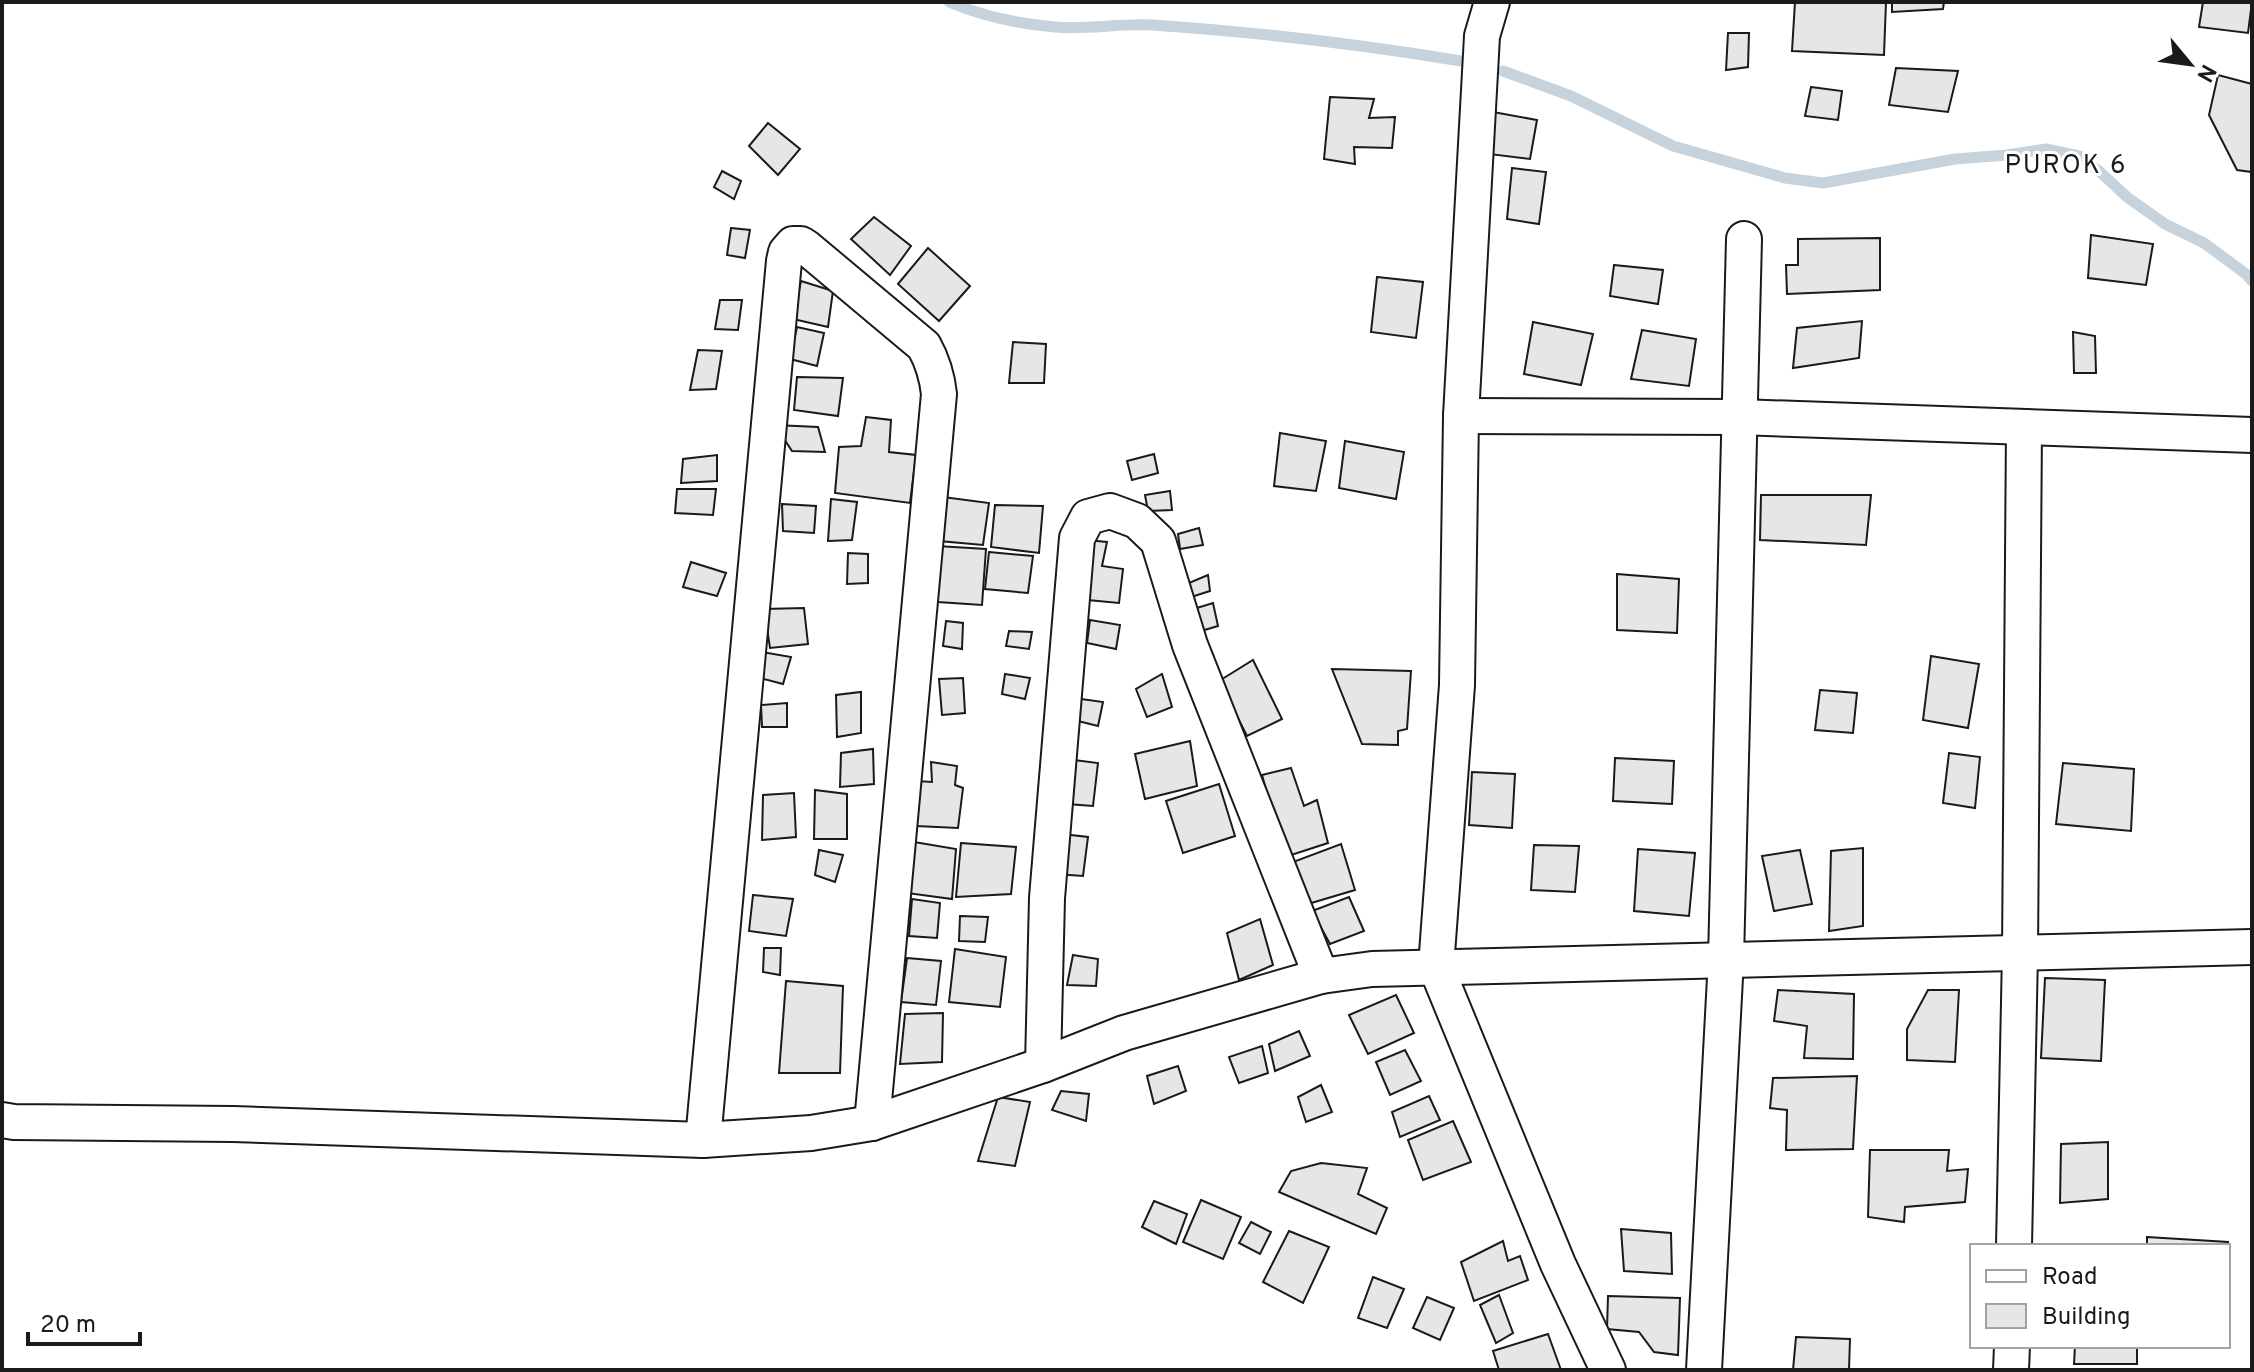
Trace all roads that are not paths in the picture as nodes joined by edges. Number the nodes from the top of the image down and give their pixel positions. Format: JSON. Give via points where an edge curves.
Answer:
{"nodes":[{"id":1,"x":1492,"y":2,"type":"edge"},
{"id":2,"x":1744,"y":239,"type":"dead end"},
{"id":3,"x":1461,"y":416,"type":"junction"},
{"id":4,"x":1739,"y":417,"type":"junction"},
{"id":5,"x":2024,"y":427,"type":"junction"},
{"id":6,"x":2252,"y":435,"type":"edge"},
{"id":7,"x":2252,"y":947,"type":"edge"},
{"id":8,"x":2020,"y":953,"type":"junction"},
{"id":9,"x":1726,"y":959,"type":"junction"},
{"id":10,"x":1436,"y":967,"type":"junction"},
{"id":11,"x":1321,"y":976,"type":"junction"},
{"id":12,"x":1043,"y":1065,"type":"junction"},
{"id":13,"x":2,"y":1120,"type":"edge"},
{"id":14,"x":872,"y":1123,"type":"junction"},
{"id":15,"x":703,"y":1140,"type":"junction"},
{"id":16,"x":2014,"y":1244,"type":"edge"},
{"id":17,"x":2012,"y":1348,"type":"edge"},
{"id":18,"x":1608,"y":1370,"type":"edge"},
{"id":19,"x":1704,"y":1370,"type":"edge"},
{"id":20,"x":2011,"y":1370,"type":"edge"}],
"edges":[{"from":1,"to":3,"type":"street","via":[[1482,36]]},
{"from":2,"to":4,"type":"street"},
{"from":3,"to":4,"type":"street"},
{"from":3,"to":10,"type":"street","via":[[1457,685]]},
{"from":4,"to":5,"type":"street"},
{"from":4,"to":9,"type":"street"},
{"from":5,"to":6,"type":"street"},
{"from":5,"to":8,"type":"street"},
{"from":7,"to":8,"type":"street"},
{"from":8,"to":9,"type":"street"},
{"from":8,"to":16,"type":"street"},
{"from":9,"to":10,"type":"street"},
{"from":9,"to":19,"type":"street"},
{"from":10,"to":11,"type":"street"},
{"from":10,"to":18,"type":"street","via":[[1558,1264]]},
{"from":11,"to":12,"type":"street","via":[[1124,1033]]},
{"from":11,"to":12,"type":"street","via":[[1190,645],[1158,541],[1137,521],[1110,511],[1088,517],[1077,538],[1066,663],[1047,898]]},
{"from":12,"to":14,"type":"street"},
{"from":13,"to":15,"type":"street"},
{"from":14,"to":15,"type":"street"},
{"from":14,"to":15,"type":"street","via":[[938,378],[924,346],[807,248],[793,244],[784,261]]},
{"from":17,"to":20,"type":"street"}]}
